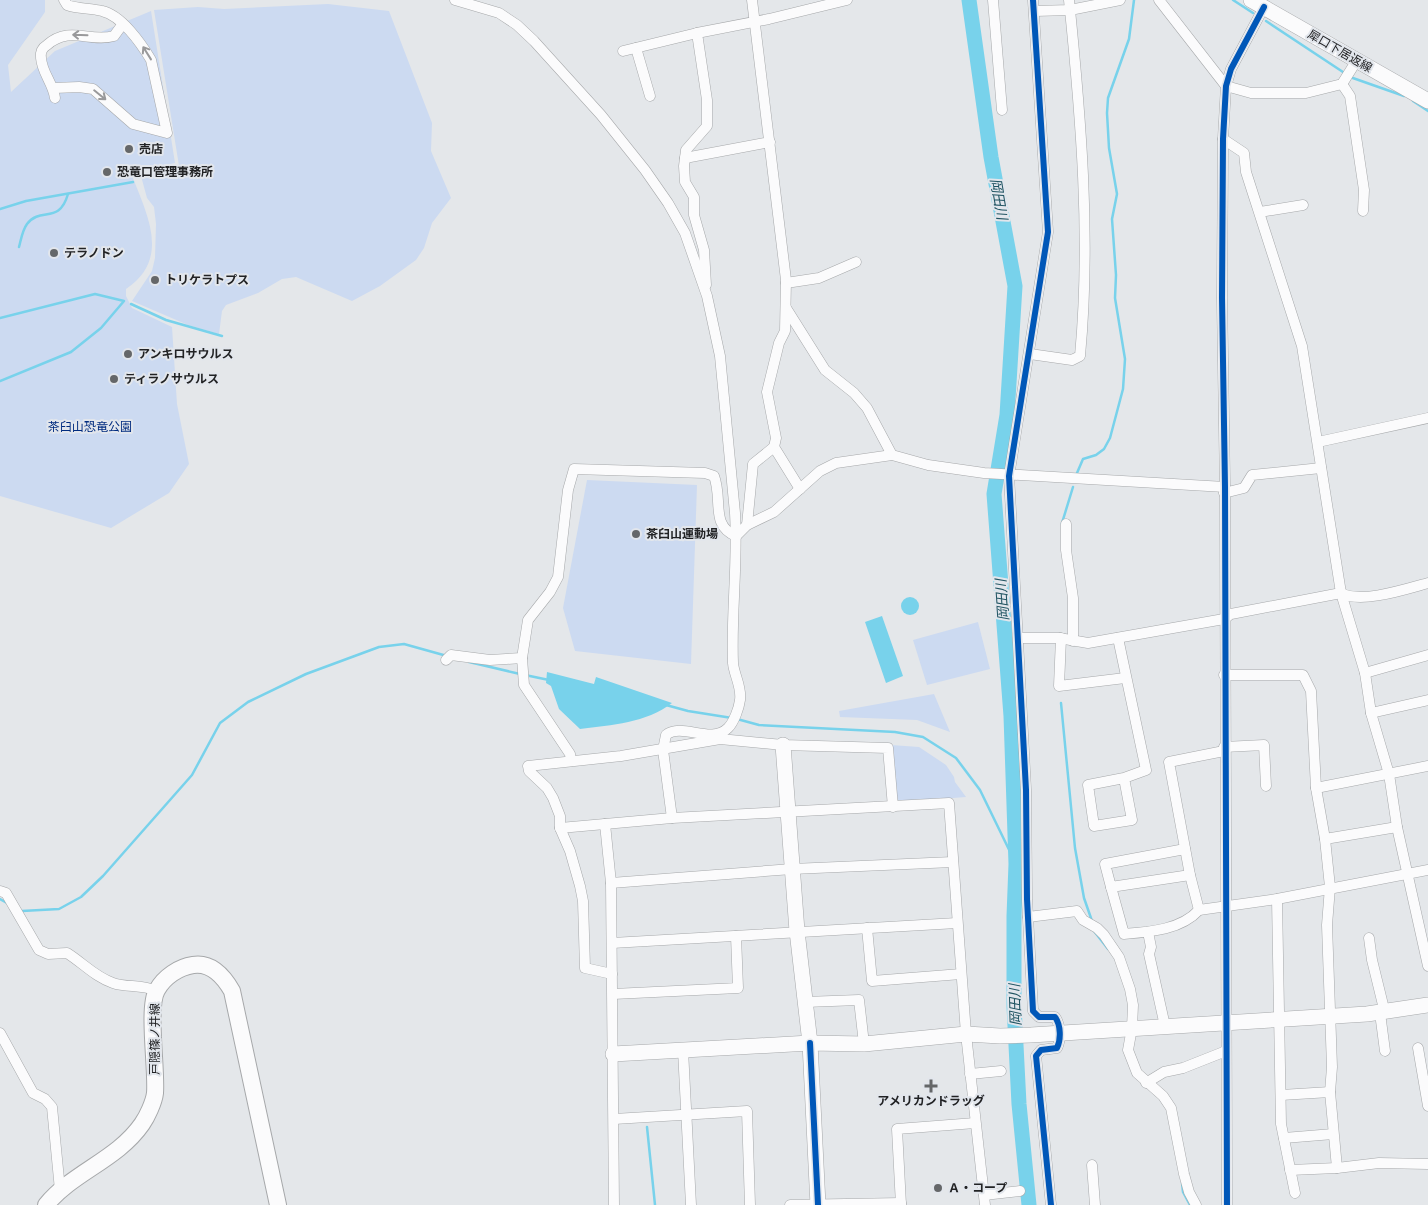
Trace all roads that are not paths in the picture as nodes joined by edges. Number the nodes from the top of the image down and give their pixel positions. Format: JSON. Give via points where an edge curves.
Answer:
{"nodes":[{"id":1,"x":64,"y":0,"type":"edge"},
{"id":2,"x":455,"y":0,"type":"edge"},
{"id":3,"x":752,"y":0,"type":"edge"},
{"id":4,"x":847,"y":0,"type":"edge"},
{"id":5,"x":993,"y":0,"type":"edge"},
{"id":6,"x":1033,"y":0,"type":"edge"},
{"id":7,"x":1120,"y":0,"type":"edge"},
{"id":8,"x":1159,"y":0,"type":"edge"},
{"id":9,"x":1258,"y":4,"type":"edge"},
{"id":10,"x":1069,"y":5,"type":"edge"},
{"id":11,"x":1035,"y":11,"type":"junction"},
{"id":12,"x":755,"y":22,"type":"junction"},
{"id":13,"x":122,"y":25,"type":"junction"},
{"id":14,"x":697,"y":33,"type":"junction"},
{"id":15,"x":636,"y":48,"type":"junction"},
{"id":16,"x":624,"y":51,"type":"dead end"},
{"id":17,"x":1357,"y":60,"type":"junction"},
{"id":18,"x":1342,"y":84,"type":"junction"},
{"id":19,"x":1226,"y":86,"type":"junction"},
{"id":20,"x":650,"y":96,"type":"dead end"},
{"id":21,"x":1428,"y":102,"type":"edge"},
{"id":22,"x":1002,"y":110,"type":"dead end"},
{"id":23,"x":1223,"y":139,"type":"junction"},
{"id":24,"x":770,"y":142,"type":"junction"},
{"id":25,"x":685,"y":158,"type":"junction"},
{"id":26,"x":1303,"y":205,"type":"dead end"},
{"id":27,"x":1363,"y":211,"type":"dead end"},
{"id":28,"x":1260,"y":212,"type":"junction"},
{"id":29,"x":856,"y":262,"type":"dead end"},
{"id":30,"x":786,"y":283,"type":"junction"},
{"id":31,"x":707,"y":296,"type":"junction"},
{"id":32,"x":786,"y":307,"type":"junction"},
{"id":33,"x":1030,"y":354,"type":"junction"},
{"id":34,"x":1428,"y":418,"type":"edge"},
{"id":35,"x":1318,"y":442,"type":"junction"},
{"id":36,"x":774,"y":447,"type":"junction"},
{"id":37,"x":892,"y":455,"type":"junction"},
{"id":38,"x":1321,"y":468,"type":"junction"},
{"id":39,"x":1007,"y":475,"type":"junction"},
{"id":40,"x":800,"y":489,"type":"junction"},
{"id":41,"x":1224,"y":490,"type":"junction"},
{"id":42,"x":1066,"y":524,"type":"dead end"},
{"id":43,"x":747,"y":525,"type":"junction"},
{"id":44,"x":736,"y":536,"type":"junction"},
{"id":45,"x":1428,"y":583,"type":"edge"},
{"id":46,"x":1341,"y":593,"type":"junction"},
{"id":47,"x":1224,"y":619,"type":"junction"},
{"id":48,"x":1018,"y":638,"type":"junction"},
{"id":49,"x":1061,"y":638,"type":"junction"},
{"id":50,"x":1118,"y":638,"type":"junction"},
{"id":51,"x":1073,"y":641,"type":"junction"},
{"id":52,"x":1428,"y":655,"type":"edge"},
{"id":53,"x":449,"y":657,"type":"dead end"},
{"id":54,"x":522,"y":668,"type":"junction"},
{"id":55,"x":1365,"y":673,"type":"junction"},
{"id":56,"x":1224,"y":675,"type":"junction"},
{"id":57,"x":1125,"y":678,"type":"junction"},
{"id":58,"x":1428,"y":700,"type":"edge"},
{"id":59,"x":1371,"y":713,"type":"junction"},
{"id":60,"x":783,"y":745,"type":"junction"},
{"id":61,"x":1224,"y":749,"type":"junction"},
{"id":62,"x":663,"y":750,"type":"junction"},
{"id":63,"x":571,"y":761,"type":"junction"},
{"id":64,"x":1428,"y":766,"type":"edge"},
{"id":65,"x":1389,"y":774,"type":"junction"},
{"id":66,"x":1124,"y":778,"type":"junction"},
{"id":67,"x":1266,"y":786,"type":"dead end"},
{"id":68,"x":1316,"y":788,"type":"junction"},
{"id":69,"x":893,"y":807,"type":"junction"},
{"id":70,"x":789,"y":811,"type":"junction"},
{"id":71,"x":672,"y":818,"type":"junction"},
{"id":72,"x":605,"y":824,"type":"junction"},
{"id":73,"x":1397,"y":827,"type":"junction"},
{"id":74,"x":560,"y":828,"type":"junction"},
{"id":75,"x":1325,"y":839,"type":"junction"},
{"id":76,"x":1185,"y":849,"type":"junction"},
{"id":77,"x":953,"y":862,"type":"junction"},
{"id":78,"x":792,"y":869,"type":"junction"},
{"id":79,"x":1428,"y":870,"type":"edge"},
{"id":80,"x":1407,"y":874,"type":"junction"},
{"id":81,"x":1190,"y":875,"type":"junction"},
{"id":82,"x":611,"y":883,"type":"junction"},
{"id":83,"x":1111,"y":887,"type":"junction"},
{"id":84,"x":1330,"y":887,"type":"junction"},
{"id":85,"x":0,"y":891,"type":"edge"},
{"id":86,"x":1277,"y":899,"type":"junction"},
{"id":87,"x":1225,"y":906,"type":"junction"},
{"id":88,"x":1199,"y":910,"type":"junction"},
{"id":89,"x":1028,"y":917,"type":"junction"},
{"id":90,"x":957,"y":923,"type":"junction"},
{"id":91,"x":867,"y":928,"type":"junction"},
{"id":92,"x":797,"y":931,"type":"junction"},
{"id":93,"x":1148,"y":932,"type":"junction"},
{"id":94,"x":1104,"y":934,"type":"junction"},
{"id":95,"x":1124,"y":934,"type":"junction"},
{"id":96,"x":736,"y":936,"type":"junction"},
{"id":97,"x":1370,"y":938,"type":"dead end"},
{"id":98,"x":612,"y":943,"type":"junction"},
{"id":99,"x":1428,"y":966,"type":"edge"},
{"id":100,"x":612,"y":974,"type":"junction"},
{"id":101,"x":961,"y":974,"type":"junction"},
{"id":102,"x":156,"y":991,"type":"junction"},
{"id":103,"x":612,"y":994,"type":"junction"},
{"id":104,"x":805,"y":1002,"type":"junction"},
{"id":105,"x":1428,"y":1005,"type":"edge"},
{"id":106,"x":1383,"y":1013,"type":"junction"},
{"id":107,"x":1329,"y":1017,"type":"junction"},
{"id":108,"x":1279,"y":1019,"type":"junction"},
{"id":109,"x":1226,"y":1022,"type":"junction"},
{"id":110,"x":1165,"y":1026,"type":"junction"},
{"id":111,"x":1132,"y":1028,"type":"junction"},
{"id":112,"x":0,"y":1033,"type":"edge"},
{"id":113,"x":1059,"y":1033,"type":"junction"},
{"id":114,"x":966,"y":1034,"type":"junction"},
{"id":115,"x":810,"y":1043,"type":"junction"},
{"id":116,"x":864,"y":1044,"type":"junction"},
{"id":117,"x":1418,"y":1048,"type":"dead end"},
{"id":118,"x":683,"y":1050,"type":"junction"},
{"id":119,"x":1226,"y":1051,"type":"junction"},
{"id":120,"x":1384,"y":1051,"type":"dead end"},
{"id":121,"x":613,"y":1054,"type":"junction"},
{"id":122,"x":1001,"y":1071,"type":"dead end"},
{"id":123,"x":970,"y":1074,"type":"junction"},
{"id":124,"x":1146,"y":1082,"type":"junction"},
{"id":125,"x":1330,"y":1092,"type":"junction"},
{"id":126,"x":1281,"y":1094,"type":"junction"},
{"id":127,"x":1428,"y":1106,"type":"edge"},
{"id":128,"x":686,"y":1115,"type":"junction"},
{"id":129,"x":614,"y":1119,"type":"junction"},
{"id":130,"x":975,"y":1123,"type":"junction"},
{"id":131,"x":1333,"y":1134,"type":"junction"},
{"id":132,"x":1284,"y":1138,"type":"junction"},
{"id":133,"x":1428,"y":1164,"type":"edge"},
{"id":134,"x":1092,"y":1165,"type":"dead end"},
{"id":135,"x":1336,"y":1168,"type":"junction"},
{"id":136,"x":1290,"y":1170,"type":"junction"},
{"id":137,"x":60,"y":1190,"type":"junction"},
{"id":138,"x":1020,"y":1191,"type":"dead end"},
{"id":139,"x":1295,"y":1193,"type":"dead end"},
{"id":140,"x":984,"y":1200,"type":"edge"},
{"id":141,"x":818,"y":1204,"type":"edge"},
{"id":142,"x":901,"y":1204,"type":"edge"},
{"id":143,"x":46,"y":1205,"type":"edge"},
{"id":144,"x":278,"y":1205,"type":"edge"},
{"id":145,"x":614,"y":1205,"type":"edge"},
{"id":146,"x":691,"y":1205,"type":"edge"},
{"id":147,"x":750,"y":1205,"type":"edge"},
{"id":148,"x":790,"y":1205,"type":"edge"},
{"id":149,"x":1051,"y":1205,"type":"edge"},
{"id":150,"x":1095,"y":1205,"type":"edge"},
{"id":151,"x":1196,"y":1205,"type":"edge"},
{"id":152,"x":1228,"y":1205,"type":"edge"}],
"edges":[{"from":1,"to":13,"type":"street","via":[[74,7],[112,14]]},
{"from":2,"to":31,"type":"street","via":[[499,13],[517,25],[601,115],[668,203],[685,233]]},
{"from":3,"to":12,"type":"street"},
{"from":4,"to":12,"type":"street"},
{"from":5,"to":22,"type":"street"},
{"from":6,"to":11,"type":"street"},
{"from":7,"to":10,"type":"street"},
{"from":8,"to":19,"type":"street"},
{"from":9,"to":17,"type":"street","name":"犀口下居返線"},
{"from":9,"to":19,"type":"street"},
{"from":10,"to":11,"type":"street"},
{"from":10,"to":33,"type":"street","via":[[1085,207],[1080,356],[1072,360]]},
{"from":11,"to":33,"type":"street","via":[[1048,232]]},
{"from":12,"to":14,"type":"street"},
{"from":12,"to":24,"type":"street"},
{"from":13,"to":13,"type":"street","one_way":true,"via":[[114,36],[107,38],[78,34],[51,41],[43,48],[40,58],[43,70],[55,93],[79,87],[93,90],[133,124],[167,133],[151,60]]},
{"from":14,"to":15,"type":"street"},
{"from":14,"to":25,"type":"street","via":[[707,100],[707,126],[691,142]]},
{"from":15,"to":16,"type":"street"},
{"from":15,"to":20,"type":"street"},
{"from":17,"to":18,"type":"street"},
{"from":17,"to":21,"type":"street","name":"犀口下居返線"},
{"from":18,"to":19,"type":"street","via":[[1306,93],[1251,93]]},
{"from":18,"to":27,"type":"street","via":[[1350,96],[1364,190]]},
{"from":19,"to":23,"type":"street"},
{"from":23,"to":28,"type":"street","via":[[1244,153],[1246,172]]},
{"from":23,"to":41,"type":"street"},
{"from":24,"to":25,"type":"street"},
{"from":24,"to":30,"type":"street"},
{"from":25,"to":31,"type":"street","via":[[685,182],[694,197],[694,215],[704,250]]},
{"from":26,"to":28,"type":"street"},
{"from":28,"to":35,"type":"street","via":[[1302,346]]},
{"from":29,"to":30,"type":"street","via":[[819,278]]},
{"from":30,"to":32,"type":"street"},
{"from":31,"to":44,"type":"street","via":[[720,356]]},
{"from":32,"to":36,"type":"street","via":[[785,331],[767,392],[776,438]]},
{"from":32,"to":37,"type":"street","via":[[825,370],[867,408]]},
{"from":33,"to":39,"type":"street"},
{"from":34,"to":35,"type":"street"},
{"from":35,"to":38,"type":"street"},
{"from":36,"to":40,"type":"street"},
{"from":36,"to":43,"type":"street","via":[[753,464]]},
{"from":37,"to":39,"type":"street","via":[[928,465]]},
{"from":37,"to":40,"type":"street","via":[[836,463],[820,471]]},
{"from":38,"to":41,"type":"street","via":[[1252,475],[1244,488]]},
{"from":38,"to":46,"type":"street"},
{"from":39,"to":41,"type":"street"},
{"from":39,"to":48,"type":"street"},
{"from":40,"to":43,"type":"street","via":[[774,512]]},
{"from":41,"to":47,"type":"street"},
{"from":42,"to":51,"type":"street","via":[[1073,598]]},
{"from":43,"to":44,"type":"street"},
{"from":44,"to":54,"type":"street","via":[[726,532],[720,522],[718,487],[714,476],[705,473],[574,469],[568,490],[558,577],[528,620]]},
{"from":44,"to":62,"type":"street","via":[[734,663],[740,701],[736,714],[728,729],[717,733],[669,732],[663,739]]},
{"from":45,"to":46,"type":"street","via":[[1377,595],[1349,598]]},
{"from":46,"to":47,"type":"street","via":[[1231,614]]},
{"from":46,"to":55,"type":"street"},
{"from":47,"to":50,"type":"street"},
{"from":47,"to":56,"type":"street"},
{"from":48,"to":49,"type":"street"},
{"from":48,"to":89,"type":"street","via":[[1026,790]]},
{"from":49,"to":51,"type":"street"},
{"from":49,"to":57,"type":"street","via":[[1059,686]]},
{"from":50,"to":51,"type":"street","via":[[1088,643]]},
{"from":50,"to":57,"type":"street"},
{"from":52,"to":55,"type":"street"},
{"from":53,"to":54,"type":"street","via":[[490,660]]},
{"from":54,"to":63,"type":"street","via":[[524,685],[570,754]]},
{"from":55,"to":59,"type":"street"},
{"from":56,"to":61,"type":"street"},
{"from":56,"to":68,"type":"street","via":[[1303,675],[1311,691]]},
{"from":57,"to":66,"type":"street","via":[[1146,770]]},
{"from":58,"to":59,"type":"street"},
{"from":59,"to":65,"type":"street"},
{"from":60,"to":62,"type":"street","via":[[720,739]]},
{"from":60,"to":69,"type":"street","via":[[888,748]]},
{"from":60,"to":70,"type":"street"},
{"from":61,"to":67,"type":"street","via":[[1264,745]]},
{"from":61,"to":76,"type":"street","via":[[1169,762]]},
{"from":61,"to":87,"type":"street"},
{"from":62,"to":63,"type":"street"},
{"from":62,"to":71,"type":"street"},
{"from":63,"to":74,"type":"street","via":[[528,766],[553,798],[560,816]]},
{"from":64,"to":65,"type":"street"},
{"from":65,"to":68,"type":"street"},
{"from":65,"to":73,"type":"street"},
{"from":66,"to":66,"type":"street","via":[[1088,785],[1094,826],[1132,820]]},
{"from":68,"to":75,"type":"street"},
{"from":69,"to":70,"type":"street"},
{"from":69,"to":77,"type":"street","via":[[949,803]]},
{"from":70,"to":71,"type":"street"},
{"from":70,"to":78,"type":"street"},
{"from":71,"to":72,"type":"street"},
{"from":72,"to":74,"type":"street"},
{"from":72,"to":82,"type":"street"},
{"from":73,"to":75,"type":"street"},
{"from":73,"to":80,"type":"street"},
{"from":74,"to":100,"type":"street","via":[[570,851],[583,901],[585,968]]},
{"from":75,"to":84,"type":"street"},
{"from":76,"to":81,"type":"street"},
{"from":76,"to":83,"type":"street","via":[[1105,864]]},
{"from":77,"to":78,"type":"street"},
{"from":77,"to":90,"type":"street"},
{"from":78,"to":82,"type":"street"},
{"from":78,"to":92,"type":"street"},
{"from":79,"to":80,"type":"street"},
{"from":80,"to":84,"type":"street"},
{"from":80,"to":99,"type":"street"},
{"from":81,"to":83,"type":"street"},
{"from":81,"to":88,"type":"street"},
{"from":82,"to":98,"type":"street"},
{"from":83,"to":95,"type":"street"},
{"from":84,"to":86,"type":"street"},
{"from":84,"to":107,"type":"street","via":[[1327,925]]},
{"from":85,"to":102,"type":"street","via":[[6,893],[39,950],[48,954],[67,952],[92,972],[115,984],[146,986]]},
{"from":86,"to":87,"type":"street"},
{"from":86,"to":108,"type":"street"},
{"from":87,"to":88,"type":"street"},
{"from":87,"to":109,"type":"street"},
{"from":88,"to":93,"type":"street","via":[[1171,927]]},
{"from":89,"to":94,"type":"street","via":[[1077,912]]},
{"from":89,"to":113,"type":"street","via":[[1033,1011],[1039,1017],[1055,1017]]},
{"from":90,"to":91,"type":"street"},
{"from":90,"to":101,"type":"street"},
{"from":91,"to":92,"type":"street"},
{"from":91,"to":101,"type":"street","via":[[872,981]]},
{"from":92,"to":96,"type":"street"},
{"from":92,"to":104,"type":"street"},
{"from":93,"to":95,"type":"street"},
{"from":93,"to":110,"type":"street","via":[[1149,954]]},
{"from":94,"to":95,"type":"street"},
{"from":94,"to":111,"type":"street","via":[[1119,957],[1130,989]]},
{"from":96,"to":98,"type":"street"},
{"from":96,"to":103,"type":"street","via":[[738,988]]},
{"from":97,"to":106,"type":"street"},
{"from":98,"to":100,"type":"street"},
{"from":100,"to":103,"type":"street"},
{"from":101,"to":114,"type":"street"},
{"from":102,"to":137,"type":"main road","name":"戸隠篠ノ井線","via":[[153,1010],[155,1095],[142,1124],[120,1150]]},
{"from":102,"to":144,"type":"main road","name":"戸隠篠ノ井線","via":[[171,974],[196,965],[215,970],[225,979],[234,1000]]},
{"from":103,"to":121,"type":"street"},
{"from":104,"to":115,"type":"street"},
{"from":104,"to":116,"type":"street","via":[[859,1000]]},
{"from":105,"to":106,"type":"street"},
{"from":106,"to":107,"type":"street"},
{"from":106,"to":120,"type":"street"},
{"from":107,"to":108,"type":"street"},
{"from":107,"to":125,"type":"street"},
{"from":108,"to":109,"type":"street"},
{"from":108,"to":126,"type":"street"},
{"from":109,"to":110,"type":"street"},
{"from":109,"to":119,"type":"street"},
{"from":110,"to":111,"type":"street"},
{"from":111,"to":113,"type":"street"},
{"from":111,"to":124,"type":"street","via":[[1128,1050],[1137,1073]]},
{"from":112,"to":137,"type":"street","via":[[33,1093],[46,1099],[52,1107]]},
{"from":113,"to":114,"type":"street"},
{"from":113,"to":149,"type":"street","via":[[1057,1048],[1040,1050],[1036,1056]]},
{"from":114,"to":116,"type":"street"},
{"from":114,"to":123,"type":"street"},
{"from":115,"to":116,"type":"street"},
{"from":115,"to":118,"type":"street"},
{"from":115,"to":141,"type":"street"},
{"from":117,"to":127,"type":"street"},
{"from":118,"to":121,"type":"street"},
{"from":118,"to":128,"type":"street"},
{"from":119,"to":124,"type":"street","via":[[1164,1072]]},
{"from":119,"to":152,"type":"street"},
{"from":121,"to":129,"type":"street"},
{"from":122,"to":123,"type":"street"},
{"from":123,"to":130,"type":"street"},
{"from":124,"to":151,"type":"street","via":[[1163,1096],[1171,1108],[1189,1192]]},
{"from":125,"to":126,"type":"street"},
{"from":125,"to":131,"type":"street"},
{"from":126,"to":132,"type":"street"},
{"from":128,"to":129,"type":"street"},
{"from":128,"to":146,"type":"street"},
{"from":128,"to":147,"type":"street","via":[[747,1111]]},
{"from":129,"to":145,"type":"street"},
{"from":130,"to":140,"type":"street"},
{"from":130,"to":142,"type":"street","via":[[897,1129]]},
{"from":131,"to":132,"type":"street"},
{"from":131,"to":135,"type":"street"},
{"from":132,"to":136,"type":"street"},
{"from":133,"to":135,"type":"street","via":[[1379,1162]]},
{"from":134,"to":150,"type":"street"},
{"from":135,"to":136,"type":"street"},
{"from":136,"to":139,"type":"street"},
{"from":137,"to":143,"type":"main road","name":"戸隠篠ノ井線"},
{"from":138,"to":140,"type":"street"},
{"from":141,"to":142,"type":"street"},
{"from":141,"to":148,"type":"street"}]}
